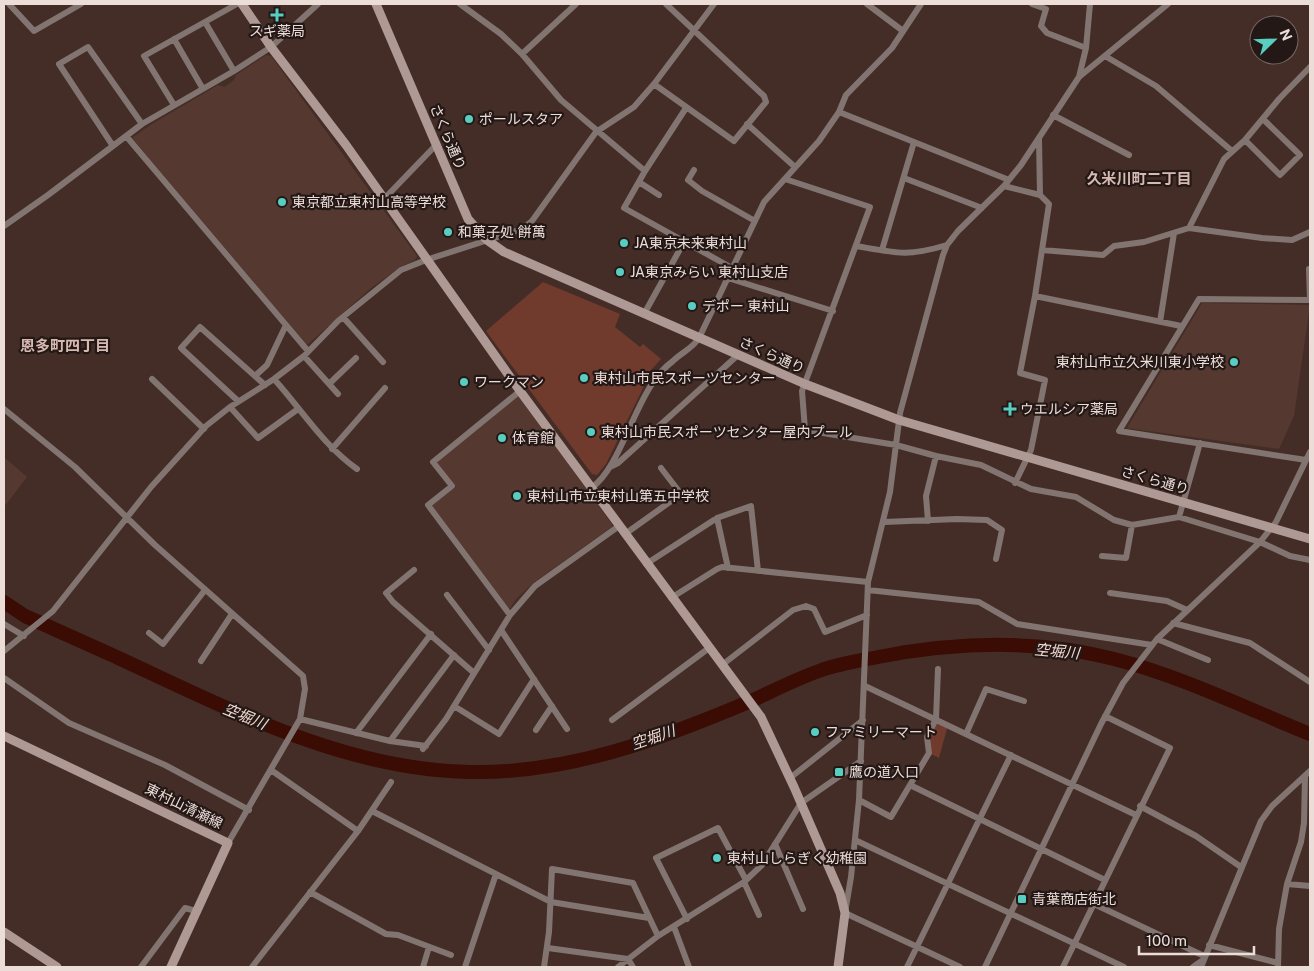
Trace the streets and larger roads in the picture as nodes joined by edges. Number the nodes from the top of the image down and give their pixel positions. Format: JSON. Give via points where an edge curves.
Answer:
{"nodes":[{"id":1,"x":9,"y":4,"type":"edge"},
{"id":2,"x":81,"y":4,"type":"edge"},
{"id":3,"x":237,"y":4,"type":"edge"},
{"id":4,"x":242,"y":4,"type":"edge"},
{"id":5,"x":318,"y":4,"type":"edge"},
{"id":6,"x":376,"y":4,"type":"edge"},
{"id":7,"x":460,"y":4,"type":"edge"},
{"id":8,"x":576,"y":4,"type":"edge"},
{"id":9,"x":666,"y":4,"type":"edge"},
{"id":10,"x":714,"y":4,"type":"edge"},
{"id":11,"x":867,"y":4,"type":"edge"},
{"id":12,"x":921,"y":4,"type":"edge"},
{"id":13,"x":1032,"y":4,"type":"edge"},
{"id":14,"x":1090,"y":4,"type":"edge"},
{"id":15,"x":1168,"y":4,"type":"edge"},
{"id":16,"x":205,"y":22,"type":"junction"},
{"id":17,"x":694,"y":31,"type":"junction"},
{"id":18,"x":903,"y":31,"type":"junction"},
{"id":19,"x":174,"y":39,"type":"junction"},
{"id":20,"x":271,"y":47,"type":"junction"},
{"id":21,"x":1086,"y":48,"type":"junction"},
{"id":22,"x":522,"y":54,"type":"junction"},
{"id":23,"x":1105,"y":56,"type":"junction"},
{"id":24,"x":1310,"y":68,"type":"edge"},
{"id":25,"x":234,"y":72,"type":"junction"},
{"id":26,"x":1079,"y":77,"type":"junction"},
{"id":27,"x":654,"y":84,"type":"junction"},
{"id":28,"x":204,"y":89,"type":"junction"},
{"id":29,"x":174,"y":105,"type":"junction"},
{"id":30,"x":686,"y":108,"type":"junction"},
{"id":31,"x":839,"y":112,"type":"junction"},
{"id":32,"x":1053,"y":115,"type":"junction"},
{"id":33,"x":1263,"y":119,"type":"junction"},
{"id":34,"x":142,"y":124,"type":"junction"},
{"id":35,"x":747,"y":124,"type":"junction"},
{"id":36,"x":596,"y":132,"type":"junction"},
{"id":37,"x":126,"y":136,"type":"junction"},
{"id":38,"x":1039,"y":139,"type":"junction"},
{"id":39,"x":1245,"y":140,"type":"junction"},
{"id":40,"x":914,"y":142,"type":"junction"},
{"id":41,"x":436,"y":145,"type":"junction"},
{"id":42,"x":113,"y":146,"type":"junction"},
{"id":43,"x":1232,"y":151,"type":"junction"},
{"id":44,"x":1129,"y":155,"type":"dead end"},
{"id":45,"x":796,"y":167,"type":"junction"},
{"id":46,"x":694,"y":170,"type":"dead end"},
{"id":47,"x":645,"y":171,"type":"junction"},
{"id":48,"x":904,"y":178,"type":"junction"},
{"id":49,"x":785,"y":179,"type":"junction"},
{"id":50,"x":1009,"y":180,"type":"junction"},
{"id":51,"x":639,"y":182,"type":"junction"},
{"id":52,"x":1004,"y":186,"type":"junction"},
{"id":53,"x":659,"y":195,"type":"dead end"},
{"id":54,"x":1040,"y":195,"type":"junction"},
{"id":55,"x":384,"y":199,"type":"junction"},
{"id":56,"x":982,"y":208,"type":"junction"},
{"id":57,"x":755,"y":221,"type":"junction"},
{"id":58,"x":4,"y":226,"type":"edge"},
{"id":59,"x":1189,"y":228,"type":"junction"},
{"id":60,"x":1310,"y":232,"type":"edge"},
{"id":61,"x":1174,"y":233,"type":"junction"},
{"id":62,"x":487,"y":240,"type":"junction"},
{"id":63,"x":684,"y":242,"type":"junction"},
{"id":64,"x":947,"y":245,"type":"junction"},
{"id":65,"x":856,"y":246,"type":"junction"},
{"id":66,"x":882,"y":250,"type":"junction"},
{"id":67,"x":1042,"y":250,"type":"junction"},
{"id":68,"x":426,"y":260,"type":"junction"},
{"id":69,"x":732,"y":268,"type":"junction"},
{"id":70,"x":1309,"y":269,"type":"edge"},
{"id":71,"x":728,"y":278,"type":"junction"},
{"id":72,"x":1035,"y":296,"type":"junction"},
{"id":73,"x":1310,"y":300,"type":"edge"},
{"id":74,"x":833,"y":311,"type":"junction"},
{"id":75,"x":644,"y":314,"type":"junction"},
{"id":76,"x":343,"y":317,"type":"junction"},
{"id":77,"x":1160,"y":322,"type":"junction"},
{"id":78,"x":286,"y":324,"type":"junction"},
{"id":79,"x":1181,"y":326,"type":"junction"},
{"id":80,"x":699,"y":338,"type":"junction"},
{"id":81,"x":306,"y":354,"type":"junction"},
{"id":82,"x":738,"y":355,"type":"junction"},
{"id":83,"x":356,"y":358,"type":"dead end"},
{"id":84,"x":383,"y":362,"type":"dead end"},
{"id":85,"x":255,"y":376,"type":"junction"},
{"id":86,"x":152,"y":379,"type":"dead end"},
{"id":87,"x":274,"y":379,"type":"junction"},
{"id":88,"x":329,"y":384,"type":"junction"},
{"id":89,"x":804,"y":384,"type":"junction"},
{"id":90,"x":265,"y":385,"type":"junction"},
{"id":91,"x":385,"y":388,"type":"dead end"},
{"id":92,"x":520,"y":391,"type":"junction"},
{"id":93,"x":338,"y":394,"type":"dead end"},
{"id":94,"x":238,"y":401,"type":"junction"},
{"id":95,"x":230,"y":407,"type":"junction"},
{"id":96,"x":4,"y":409,"type":"edge"},
{"id":97,"x":298,"y":409,"type":"junction"},
{"id":98,"x":899,"y":420,"type":"junction"},
{"id":99,"x":204,"y":429,"type":"junction"},
{"id":100,"x":1200,"y":443,"type":"junction"},
{"id":101,"x":896,"y":444,"type":"junction"},
{"id":102,"x":332,"y":449,"type":"junction"},
{"id":103,"x":1310,"y":452,"type":"edge"},
{"id":104,"x":936,"y":456,"type":"junction"},
{"id":105,"x":1028,"y":457,"type":"junction"},
{"id":106,"x":1306,"y":460,"type":"junction"},
{"id":107,"x":610,"y":467,"type":"junction"},
{"id":108,"x":661,"y":468,"type":"dead end"},
{"id":109,"x":357,"y":469,"type":"dead end"},
{"id":110,"x":1015,"y":482,"type":"junction"},
{"id":111,"x":592,"y":487,"type":"junction"},
{"id":112,"x":1182,"y":502,"type":"junction"},
{"id":113,"x":125,"y":517,"type":"junction"},
{"id":114,"x":1180,"y":517,"type":"junction"},
{"id":115,"x":718,"y":518,"type":"junction"},
{"id":116,"x":928,"y":521,"type":"junction"},
{"id":117,"x":884,"y":522,"type":"junction"},
{"id":118,"x":1132,"y":525,"type":"junction"},
{"id":119,"x":1271,"y":528,"type":"junction"},
{"id":120,"x":622,"y":530,"type":"junction"},
{"id":121,"x":1310,"y":539,"type":"edge"},
{"id":122,"x":1260,"y":542,"type":"junction"},
{"id":123,"x":1102,"y":556,"type":"dead end"},
{"id":124,"x":996,"y":559,"type":"dead end"},
{"id":125,"x":1310,"y":560,"type":"edge"},
{"id":126,"x":646,"y":564,"type":"junction"},
{"id":127,"x":728,"y":568,"type":"junction"},
{"id":128,"x":414,"y":570,"type":"dead end"},
{"id":129,"x":758,"y":571,"type":"junction"},
{"id":130,"x":868,"y":582,"type":"junction"},
{"id":131,"x":205,"y":590,"type":"junction"},
{"id":132,"x":868,"y":590,"type":"junction"},
{"id":133,"x":1110,"y":593,"type":"dead end"},
{"id":134,"x":447,"y":595,"type":"dead end"},
{"id":135,"x":671,"y":598,"type":"junction"},
{"id":136,"x":1186,"y":610,"type":"junction"},
{"id":137,"x":232,"y":614,"type":"junction"},
{"id":138,"x":867,"y":615,"type":"junction"},
{"id":139,"x":510,"y":616,"type":"junction"},
{"id":140,"x":1173,"y":623,"type":"junction"},
{"id":141,"x":4,"y":624,"type":"edge"},
{"id":142,"x":501,"y":630,"type":"junction"},
{"id":143,"x":149,"y":633,"type":"dead end"},
{"id":144,"x":430,"y":634,"type":"junction"},
{"id":145,"x":24,"y":636,"type":"junction"},
{"id":146,"x":1154,"y":642,"type":"junction"},
{"id":147,"x":163,"y":644,"type":"junction"},
{"id":148,"x":170,"y":648,"type":"dead end"},
{"id":149,"x":709,"y":648,"type":"junction"},
{"id":150,"x":489,"y":650,"type":"junction"},
{"id":151,"x":4,"y":651,"type":"edge"},
{"id":152,"x":454,"y":654,"type":"junction"},
{"id":153,"x":1208,"y":660,"type":"dead end"},
{"id":154,"x":201,"y":661,"type":"dead end"},
{"id":155,"x":722,"y":665,"type":"junction"},
{"id":156,"x":938,"y":669,"type":"dead end"},
{"id":157,"x":474,"y":673,"type":"junction"},
{"id":158,"x":4,"y":678,"type":"edge"},
{"id":159,"x":534,"y":679,"type":"junction"},
{"id":160,"x":1310,"y":682,"type":"edge"},
{"id":161,"x":865,"y":686,"type":"junction"},
{"id":162,"x":1024,"y":701,"type":"dead end"},
{"id":163,"x":454,"y":706,"type":"junction"},
{"id":164,"x":552,"y":706,"type":"junction"},
{"id":165,"x":1105,"y":716,"type":"junction"},
{"id":166,"x":300,"y":719,"type":"junction"},
{"id":167,"x":936,"y":719,"type":"junction"},
{"id":168,"x":612,"y":720,"type":"dead end"},
{"id":169,"x":863,"y":720,"type":"junction"},
{"id":170,"x":567,"y":729,"type":"dead end"},
{"id":171,"x":536,"y":730,"type":"dead end"},
{"id":172,"x":356,"y":733,"type":"junction"},
{"id":173,"x":966,"y":734,"type":"junction"},
{"id":174,"x":4,"y":736,"type":"edge"},
{"id":175,"x":390,"y":741,"type":"junction"},
{"id":176,"x":1011,"y":755,"type":"junction"},
{"id":177,"x":861,"y":761,"type":"junction"},
{"id":178,"x":271,"y":770,"type":"junction"},
{"id":179,"x":1310,"y":771,"type":"edge"},
{"id":180,"x":1305,"y":777,"type":"junction"},
{"id":181,"x":790,"y":778,"type":"junction"},
{"id":182,"x":391,"y":782,"type":"dead end"},
{"id":183,"x":1072,"y":784,"type":"junction"},
{"id":184,"x":910,"y":785,"type":"junction"},
{"id":185,"x":858,"y":800,"type":"junction"},
{"id":186,"x":801,"y":803,"type":"junction"},
{"id":187,"x":1140,"y":806,"type":"junction"},
{"id":188,"x":249,"y":810,"type":"junction"},
{"id":189,"x":372,"y":811,"type":"junction"},
{"id":190,"x":1136,"y":815,"type":"junction"},
{"id":191,"x":980,"y":819,"type":"junction"},
{"id":192,"x":358,"y":831,"type":"junction"},
{"id":193,"x":855,"y":840,"type":"junction"},
{"id":194,"x":228,"y":843,"type":"junction"},
{"id":195,"x":775,"y":844,"type":"junction"},
{"id":196,"x":1042,"y":849,"type":"junction"},
{"id":197,"x":1241,"y":867,"type":"junction"},
{"id":198,"x":496,"y":874,"type":"junction"},
{"id":199,"x":1105,"y":880,"type":"junction"},
{"id":200,"x":745,"y":881,"type":"junction"},
{"id":201,"x":948,"y":884,"type":"junction"},
{"id":202,"x":1287,"y":884,"type":"junction"},
{"id":203,"x":1310,"y":886,"type":"edge"},
{"id":204,"x":310,"y":892,"type":"junction"},
{"id":205,"x":551,"y":902,"type":"junction"},
{"id":206,"x":1094,"y":904,"type":"junction"},
{"id":207,"x":803,"y":908,"type":"dead end"},
{"id":208,"x":196,"y":911,"type":"junction"},
{"id":209,"x":845,"y":913,"type":"junction"},
{"id":210,"x":1011,"y":914,"type":"junction"},
{"id":211,"x":759,"y":915,"type":"dead end"},
{"id":212,"x":649,"y":918,"type":"junction"},
{"id":213,"x":687,"y":920,"type":"junction"},
{"id":214,"x":674,"y":927,"type":"junction"},
{"id":215,"x":4,"y":932,"type":"edge"},
{"id":216,"x":658,"y":936,"type":"junction"},
{"id":217,"x":1075,"y":944,"type":"junction"},
{"id":218,"x":1209,"y":945,"type":"junction"},
{"id":219,"x":429,"y":947,"type":"junction"},
{"id":220,"x":917,"y":947,"type":"junction"},
{"id":221,"x":548,"y":948,"type":"junction"},
{"id":222,"x":451,"y":956,"type":"dead end"},
{"id":223,"x":628,"y":959,"type":"junction"},
{"id":224,"x":1203,"y":961,"type":"edge"},
{"id":225,"x":1278,"y":965,"type":"edge"},
{"id":226,"x":57,"y":967,"type":"edge"},
{"id":227,"x":141,"y":967,"type":"edge"},
{"id":228,"x":171,"y":967,"type":"edge"},
{"id":229,"x":252,"y":967,"type":"edge"},
{"id":230,"x":423,"y":967,"type":"edge"},
{"id":231,"x":465,"y":967,"type":"edge"},
{"id":232,"x":544,"y":967,"type":"edge"},
{"id":233,"x":618,"y":967,"type":"edge"},
{"id":234,"x":633,"y":967,"type":"edge"},
{"id":235,"x":689,"y":967,"type":"edge"},
{"id":236,"x":838,"y":967,"type":"edge"},
{"id":237,"x":907,"y":967,"type":"edge"},
{"id":238,"x":960,"y":967,"type":"edge"},
{"id":239,"x":985,"y":967,"type":"edge"},
{"id":240,"x":1063,"y":967,"type":"edge"},
{"id":241,"x":1124,"y":967,"type":"edge"},
{"id":242,"x":1193,"y":967,"type":"edge"}],
"edges":[{"from":1,"to":2,"type":"street","via":[[34,31]]},
{"from":3,"to":16,"type":"street"},
{"from":4,"to":20,"type":"street"},
{"from":5,"to":20,"type":"street"},
{"from":6,"to":41,"type":"street","name":"さくら通り"},
{"from":7,"to":22,"type":"street"},
{"from":8,"to":22,"type":"street"},
{"from":9,"to":17,"type":"street"},
{"from":10,"to":17,"type":"street"},
{"from":11,"to":18,"type":"street"},
{"from":12,"to":18,"type":"street"},
{"from":13,"to":21,"type":"street","via":[[1046,8],[1041,26],[1047,33]]},
{"from":14,"to":21,"type":"street"},
{"from":15,"to":23,"type":"street"},
{"from":16,"to":19,"type":"street"},
{"from":16,"to":25,"type":"street"},
{"from":17,"to":27,"type":"street"},
{"from":17,"to":35,"type":"street","via":[[764,96],[766,102]]},
{"from":18,"to":31,"type":"street","via":[[884,58],[846,96]]},
{"from":19,"to":28,"type":"street"},
{"from":19,"to":29,"type":"street","via":[[144,56]]},
{"from":20,"to":25,"type":"street"},
{"from":20,"to":55,"type":"street"},
{"from":21,"to":26,"type":"street"},
{"from":22,"to":36,"type":"street","via":[[561,100]]},
{"from":23,"to":26,"type":"street"},
{"from":23,"to":43,"type":"street","via":[[1156,86]]},
{"from":24,"to":33,"type":"street"},
{"from":25,"to":28,"type":"street"},
{"from":26,"to":32,"type":"street"},
{"from":27,"to":30,"type":"street"},
{"from":27,"to":36,"type":"street","via":[[634,107]]},
{"from":28,"to":29,"type":"street"},
{"from":29,"to":34,"type":"street"},
{"from":30,"to":35,"type":"street","via":[[734,141]]},
{"from":30,"to":47,"type":"street"},
{"from":31,"to":40,"type":"street"},
{"from":31,"to":45,"type":"street"},
{"from":32,"to":38,"type":"street"},
{"from":32,"to":44,"type":"street"},
{"from":33,"to":39,"type":"street"},
{"from":33,"to":39,"type":"street","via":[[1300,155],[1280,175]]},
{"from":34,"to":37,"type":"street"},
{"from":34,"to":42,"type":"street","via":[[88,47],[60,64]]},
{"from":35,"to":45,"type":"street"},
{"from":36,"to":47,"type":"street"},
{"from":36,"to":62,"type":"street","via":[[532,220],[522,229]]},
{"from":37,"to":42,"type":"street"},
{"from":37,"to":78,"type":"street"},
{"from":38,"to":50,"type":"street"},
{"from":38,"to":54,"type":"street"},
{"from":39,"to":43,"type":"street"},
{"from":40,"to":48,"type":"street"},
{"from":40,"to":50,"type":"street"},
{"from":41,"to":55,"type":"street"},
{"from":41,"to":62,"type":"street","name":"さくら通り","via":[[468,219]]},
{"from":42,"to":58,"type":"street"},
{"from":43,"to":59,"type":"street","via":[[1224,159]]},
{"from":45,"to":49,"type":"street"},
{"from":46,"to":57,"type":"street","via":[[688,180]]},
{"from":47,"to":51,"type":"street"},
{"from":48,"to":56,"type":"street"},
{"from":48,"to":66,"type":"street"},
{"from":49,"to":57,"type":"street","via":[[764,202]]},
{"from":49,"to":65,"type":"street","via":[[870,207]]},
{"from":50,"to":52,"type":"street"},
{"from":51,"to":53,"type":"street"},
{"from":51,"to":63,"type":"street","via":[[624,208]]},
{"from":52,"to":54,"type":"street"},
{"from":52,"to":56,"type":"street"},
{"from":54,"to":67,"type":"street","via":[[1049,204]]},
{"from":55,"to":68,"type":"street"},
{"from":56,"to":64,"type":"street"},
{"from":57,"to":69,"type":"street"},
{"from":59,"to":60,"type":"street","via":[[1292,240]]},
{"from":59,"to":61,"type":"street"},
{"from":61,"to":67,"type":"street","via":[[1114,246],[1103,255]]},
{"from":61,"to":77,"type":"street"},
{"from":62,"to":68,"type":"street"},
{"from":62,"to":75,"type":"street","name":"さくら通り","via":[[504,252]]},
{"from":63,"to":69,"type":"street"},
{"from":63,"to":75,"type":"street"},
{"from":64,"to":66,"type":"street","via":[[912,253]]},
{"from":64,"to":98,"type":"street"},
{"from":65,"to":66,"type":"street"},
{"from":65,"to":74,"type":"street"},
{"from":67,"to":72,"type":"street"},
{"from":68,"to":76,"type":"street","via":[[401,270]]},
{"from":68,"to":92,"type":"street"},
{"from":69,"to":71,"type":"street"},
{"from":70,"to":73,"type":"street"},
{"from":71,"to":74,"type":"street"},
{"from":71,"to":80,"type":"street"},
{"from":72,"to":77,"type":"street"},
{"from":72,"to":105,"type":"street","via":[[1020,373],[1045,380]]},
{"from":73,"to":79,"type":"street","via":[[1199,298]]},
{"from":74,"to":89,"type":"street"},
{"from":75,"to":80,"type":"street","name":"さくら通り"},
{"from":76,"to":81,"type":"street"},
{"from":76,"to":84,"type":"street"},
{"from":77,"to":79,"type":"street"},
{"from":78,"to":81,"type":"street"},
{"from":78,"to":85,"type":"street","via":[[267,365]]},
{"from":79,"to":100,"type":"street","via":[[1119,431]]},
{"from":80,"to":82,"type":"street","name":"さくら通り"},
{"from":80,"to":107,"type":"street","via":[[653,383]]},
{"from":81,"to":87,"type":"street"},
{"from":81,"to":88,"type":"street"},
{"from":82,"to":89,"type":"street","name":"さくら通り"},
{"from":82,"to":107,"type":"street"},
{"from":83,"to":88,"type":"street"},
{"from":85,"to":90,"type":"street"},
{"from":85,"to":94,"type":"street","via":[[200,327],[181,348]]},
{"from":86,"to":99,"type":"street"},
{"from":87,"to":90,"type":"street"},
{"from":87,"to":97,"type":"street"},
{"from":88,"to":93,"type":"street"},
{"from":89,"to":98,"type":"street","name":"さくら通り"},
{"from":89,"to":101,"type":"street","via":[[806,430]]},
{"from":90,"to":94,"type":"street"},
{"from":91,"to":102,"type":"street"},
{"from":92,"to":111,"type":"street"},
{"from":92,"to":139,"type":"street","via":[[434,462],[452,486],[428,505]]},
{"from":94,"to":95,"type":"street"},
{"from":95,"to":97,"type":"street","via":[[258,438]]},
{"from":95,"to":99,"type":"street"},
{"from":96,"to":113,"type":"street","via":[[75,467]]},
{"from":97,"to":102,"type":"street"},
{"from":98,"to":101,"type":"street"},
{"from":98,"to":105,"type":"street","name":"さくら通り"},
{"from":99,"to":113,"type":"street"},
{"from":100,"to":106,"type":"street"},
{"from":100,"to":112,"type":"street"},
{"from":101,"to":104,"type":"street"},
{"from":101,"to":117,"type":"street"},
{"from":102,"to":109,"type":"street"},
{"from":103,"to":106,"type":"street"},
{"from":104,"to":110,"type":"street","via":[[981,465]]},
{"from":104,"to":116,"type":"street","via":[[926,496]]},
{"from":105,"to":110,"type":"street"},
{"from":105,"to":112,"type":"street","name":"さくら通り"},
{"from":106,"to":119,"type":"street"},
{"from":107,"to":111,"type":"street","via":[[605,477]]},
{"from":108,"to":120,"type":"street","via":[[681,494]]},
{"from":110,"to":118,"type":"street","via":[[1031,489],[1076,497],[1114,520]]},
{"from":111,"to":120,"type":"street"},
{"from":112,"to":114,"type":"street"},
{"from":112,"to":119,"type":"street","name":"さくら通り"},
{"from":113,"to":131,"type":"street"},
{"from":113,"to":145,"type":"street","via":[[54,610]]},
{"from":114,"to":118,"type":"street"},
{"from":114,"to":122,"type":"street"},
{"from":115,"to":126,"type":"street"},
{"from":115,"to":127,"type":"street"},
{"from":115,"to":129,"type":"street","via":[[751,506]]},
{"from":116,"to":117,"type":"street"},
{"from":116,"to":124,"type":"street","via":[[957,518],[987,520],[1002,530]]},
{"from":117,"to":130,"type":"street"},
{"from":118,"to":123,"type":"street","via":[[1126,558]]},
{"from":119,"to":121,"type":"street","name":"さくら通り"},
{"from":119,"to":122,"type":"street"},
{"from":120,"to":126,"type":"street"},
{"from":120,"to":139,"type":"street","via":[[535,586]]},
{"from":122,"to":125,"type":"street","via":[[1290,556]]},
{"from":122,"to":136,"type":"street"},
{"from":126,"to":135,"type":"street"},
{"from":127,"to":129,"type":"street"},
{"from":127,"to":135,"type":"street","via":[[716,569]]},
{"from":128,"to":144,"type":"street","via":[[386,593]]},
{"from":129,"to":130,"type":"street"},
{"from":130,"to":132,"type":"street"},
{"from":131,"to":137,"type":"street"},
{"from":131,"to":147,"type":"street"},
{"from":132,"to":138,"type":"street"},
{"from":132,"to":146,"type":"street","via":[[979,602],[1017,624]]},
{"from":133,"to":136,"type":"street","via":[[1167,601]]},
{"from":134,"to":150,"type":"street"},
{"from":135,"to":149,"type":"street"},
{"from":136,"to":140,"type":"street"},
{"from":137,"to":154,"type":"street"},
{"from":137,"to":166,"type":"street","via":[[303,676],[305,689]]},
{"from":138,"to":155,"type":"street","via":[[825,632],[814,609],[806,606],[793,610]]},
{"from":138,"to":161,"type":"street"},
{"from":139,"to":142,"type":"street"},
{"from":140,"to":146,"type":"street"},
{"from":140,"to":160,"type":"street","via":[[1250,643]]},
{"from":141,"to":145,"type":"street"},
{"from":142,"to":150,"type":"street"},
{"from":142,"to":159,"type":"street"},
{"from":143,"to":147,"type":"street"},
{"from":144,"to":152,"type":"street"},
{"from":144,"to":172,"type":"street"},
{"from":145,"to":151,"type":"street"},
{"from":146,"to":153,"type":"street"},
{"from":146,"to":165,"type":"street","via":[[1123,683]]},
{"from":147,"to":148,"type":"street"},
{"from":149,"to":155,"type":"street"},
{"from":149,"to":168,"type":"street"},
{"from":150,"to":157,"type":"street"},
{"from":152,"to":157,"type":"street"},
{"from":152,"to":175,"type":"street"},
{"from":155,"to":181,"type":"street","via":[[759,714]]},
{"from":156,"to":167,"type":"street"},
{"from":157,"to":163,"type":"street"},
{"from":158,"to":188,"type":"street","via":[[69,723],[165,765]]},
{"from":159,"to":163,"type":"street","via":[[499,734]]},
{"from":159,"to":164,"type":"street"},
{"from":161,"to":167,"type":"street"},
{"from":161,"to":169,"type":"street"},
{"from":162,"to":173,"type":"street","via":[[986,689]]},
{"from":163,"to":175,"type":"street","via":[[425,747]]},
{"from":164,"to":170,"type":"street"},
{"from":164,"to":171,"type":"street"},
{"from":165,"to":183,"type":"street"},
{"from":165,"to":187,"type":"street","via":[[1170,748]]},
{"from":166,"to":172,"type":"street"},
{"from":166,"to":178,"type":"street"},
{"from":167,"to":173,"type":"street"},
{"from":167,"to":184,"type":"street","via":[[927,737],[929,753]]},
{"from":169,"to":177,"type":"street"},
{"from":169,"to":181,"type":"street"},
{"from":172,"to":175,"type":"street"},
{"from":173,"to":176,"type":"street"},
{"from":174,"to":194,"type":"street","name":"東村山清瀬線"},
{"from":176,"to":183,"type":"street"},
{"from":176,"to":191,"type":"street"},
{"from":177,"to":185,"type":"street"},
{"from":177,"to":186,"type":"street"},
{"from":178,"to":188,"type":"street"},
{"from":178,"to":192,"type":"street"},
{"from":179,"to":180,"type":"street"},
{"from":180,"to":197,"type":"street","via":[[1266,812]]},
{"from":180,"to":202,"type":"street","via":[[1301,842]]},
{"from":181,"to":186,"type":"street"},
{"from":182,"to":189,"type":"street"},
{"from":183,"to":190,"type":"street"},
{"from":183,"to":196,"type":"street"},
{"from":184,"to":185,"type":"street","via":[[891,817]]},
{"from":184,"to":191,"type":"street"},
{"from":185,"to":193,"type":"street"},
{"from":186,"to":195,"type":"street"},
{"from":186,"to":209,"type":"street","via":[[840,893]]},
{"from":187,"to":190,"type":"street"},
{"from":187,"to":197,"type":"street","via":[[1196,836]]},
{"from":188,"to":194,"type":"street"},
{"from":189,"to":192,"type":"street"},
{"from":189,"to":198,"type":"street"},
{"from":190,"to":199,"type":"street"},
{"from":191,"to":196,"type":"street"},
{"from":191,"to":201,"type":"street"},
{"from":192,"to":204,"type":"street"},
{"from":193,"to":201,"type":"street"},
{"from":193,"to":209,"type":"street"},
{"from":194,"to":208,"type":"street","name":"東村山清瀬線"},
{"from":195,"to":200,"type":"street","via":[[762,865]]},
{"from":195,"to":207,"type":"street"},
{"from":196,"to":199,"type":"street"},
{"from":196,"to":210,"type":"street"},
{"from":197,"to":218,"type":"street"},
{"from":198,"to":205,"type":"street"},
{"from":198,"to":231,"type":"street"},
{"from":199,"to":206,"type":"street"},
{"from":200,"to":211,"type":"street"},
{"from":200,"to":213,"type":"street"},
{"from":200,"to":213,"type":"street","via":[[718,828],[656,858]]},
{"from":201,"to":210,"type":"street"},
{"from":201,"to":220,"type":"street"},
{"from":202,"to":203,"type":"street"},
{"from":202,"to":225,"type":"street","via":[[1279,929]]},
{"from":204,"to":219,"type":"street","via":[[386,934],[398,935]]},
{"from":204,"to":229,"type":"street"},
{"from":205,"to":212,"type":"street"},
{"from":205,"to":212,"type":"street","via":[[552,869],[634,883]]},
{"from":205,"to":221,"type":"street"},
{"from":206,"to":217,"type":"street"},
{"from":206,"to":224,"type":"street"},
{"from":208,"to":227,"type":"street","via":[[185,908]]},
{"from":208,"to":228,"type":"street","name":"東村山清瀬線"},
{"from":209,"to":220,"type":"street"},
{"from":209,"to":236,"type":"street"},
{"from":210,"to":217,"type":"street"},
{"from":210,"to":239,"type":"street"},
{"from":212,"to":216,"type":"street"},
{"from":213,"to":214,"type":"street"},
{"from":214,"to":216,"type":"street"},
{"from":214,"to":235,"type":"street"},
{"from":215,"to":226,"type":"street"},
{"from":216,"to":223,"type":"street"},
{"from":217,"to":240,"type":"street"},
{"from":217,"to":241,"type":"street"},
{"from":218,"to":224,"type":"street"},
{"from":218,"to":225,"type":"street"},
{"from":219,"to":222,"type":"street"},
{"from":219,"to":230,"type":"street"},
{"from":220,"to":237,"type":"street"},
{"from":220,"to":238,"type":"street"},
{"from":221,"to":223,"type":"street"},
{"from":221,"to":232,"type":"street"},
{"from":223,"to":233,"type":"street"},
{"from":223,"to":234,"type":"street"},
{"from":224,"to":242,"type":"street"}]}
